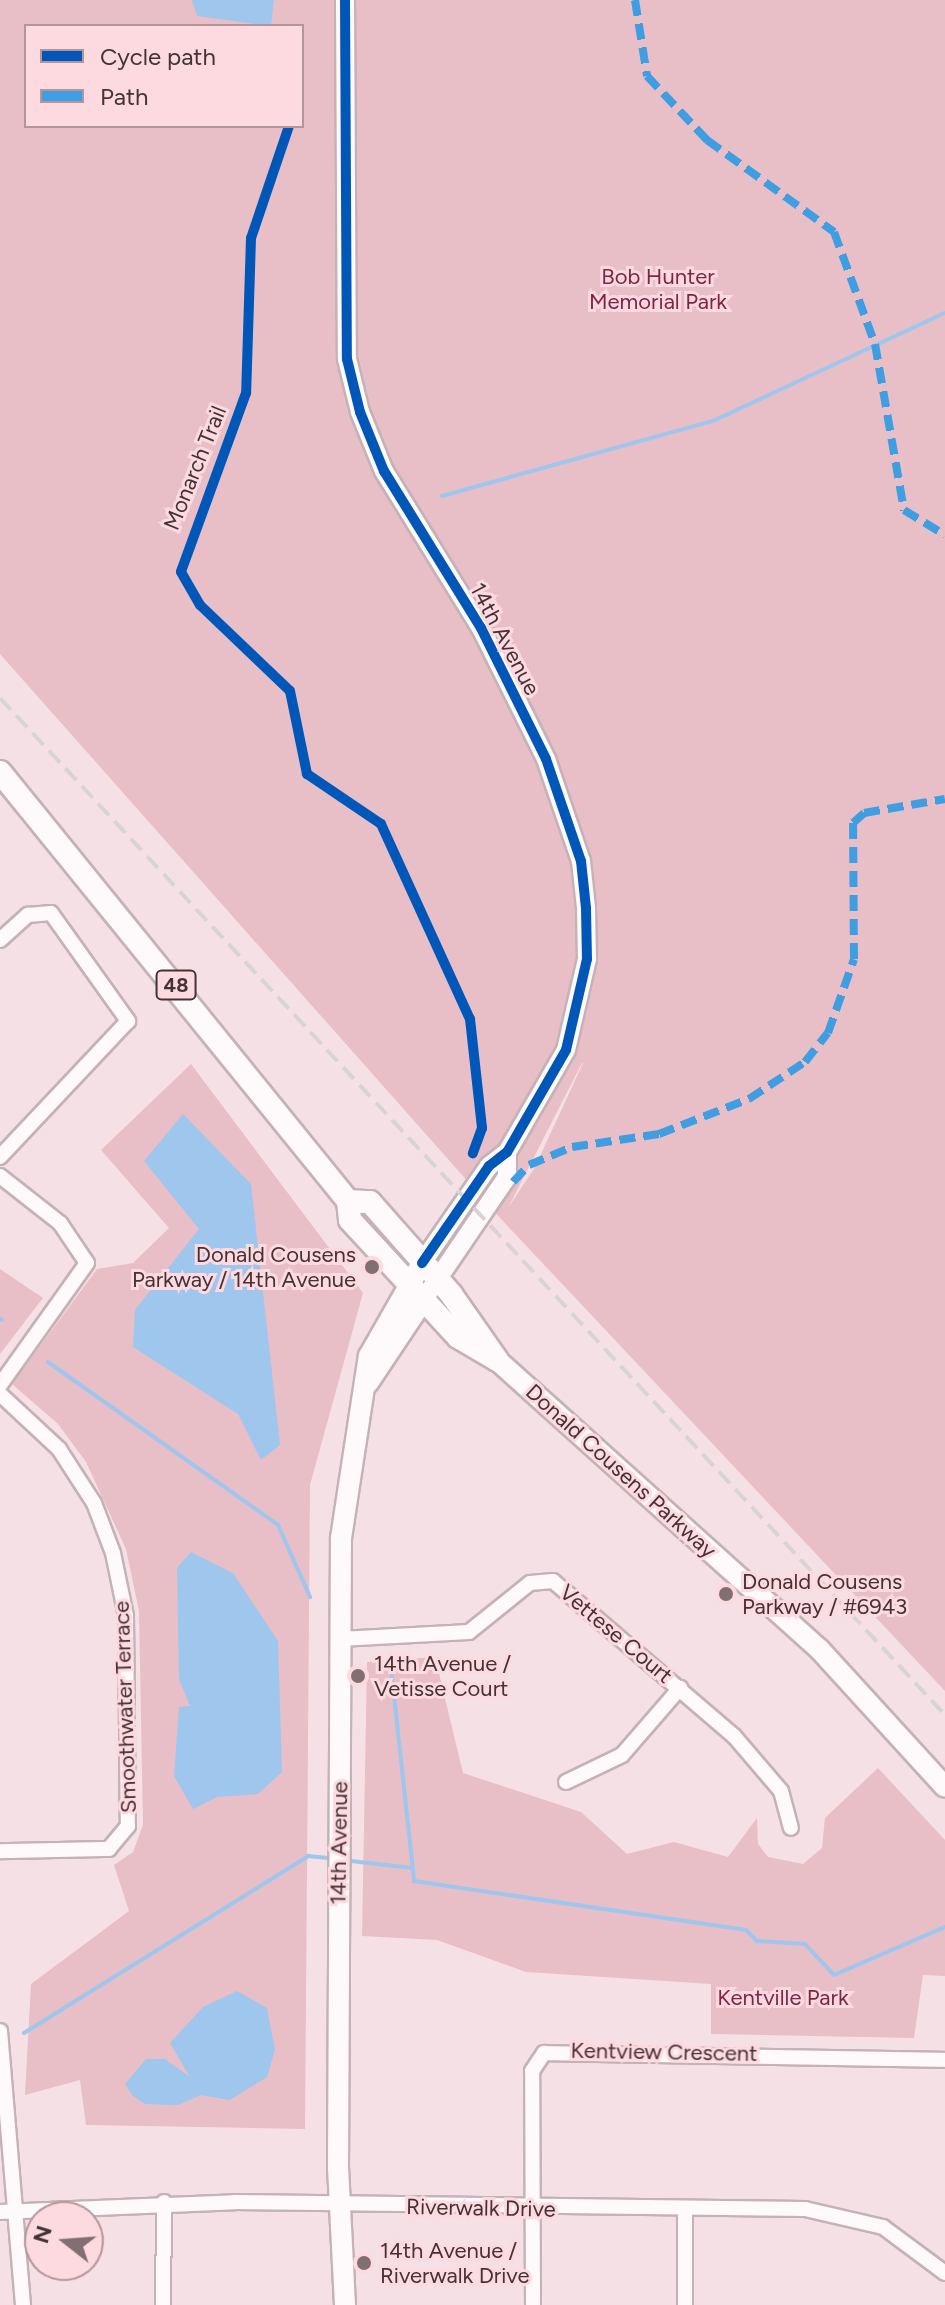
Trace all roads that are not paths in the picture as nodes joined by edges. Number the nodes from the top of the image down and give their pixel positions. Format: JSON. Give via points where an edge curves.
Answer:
{"nodes":[{"id":1,"x":345,"y":0,"type":"edge"},
{"id":2,"x":0,"y":772,"type":"edge"},
{"id":3,"x":0,"y":940,"type":"edge"},
{"id":4,"x":0,"y":1157,"type":"edge"},
{"id":5,"x":0,"y":1176,"type":"edge"},
{"id":6,"x":348,"y":1201,"type":"junction"},
{"id":7,"x":430,"y":1271,"type":"junction"},
{"id":8,"x":417,"y":1291,"type":"junction"},
{"id":9,"x":497,"y":1360,"type":"junction"},
{"id":10,"x":0,"y":1385,"type":"edge"},
{"id":11,"x":0,"y":1394,"type":"edge"},
{"id":12,"x":340,"y":1639,"type":"junction"},
{"id":13,"x":680,"y":1688,"type":"junction"},
{"id":14,"x":566,"y":1782,"type":"dead end"},
{"id":15,"x":945,"y":1787,"type":"edge"},
{"id":16,"x":791,"y":1828,"type":"dead end"},
{"id":17,"x":0,"y":1851,"type":"edge"},
{"id":18,"x":0,"y":2031,"type":"edge"},
{"id":19,"x":945,"y":2060,"type":"edge"},
{"id":20,"x":164,"y":2202,"type":"junction"},
{"id":21,"x":341,"y":2204,"type":"junction"},
{"id":22,"x":18,"y":2209,"type":"junction"},
{"id":23,"x":532,"y":2210,"type":"junction"},
{"id":24,"x":685,"y":2210,"type":"junction"},
{"id":25,"x":0,"y":2212,"type":"edge"},
{"id":26,"x":945,"y":2273,"type":"edge"},
{"id":27,"x":23,"y":2305,"type":"edge"},
{"id":28,"x":163,"y":2305,"type":"edge"},
{"id":29,"x":345,"y":2305,"type":"edge"},
{"id":30,"x":533,"y":2305,"type":"edge"},
{"id":31,"x":685,"y":2305,"type":"edge"}],
"edges":[{"from":1,"to":7,"type":"street","name":"14th Avenue","via":[[347,359],[360,412],[384,471],[481,628],[546,759],[581,861],[587,959],[566,1050],[507,1152],[489,1166]]},
{"from":2,"to":6,"type":"main road","name":"Donald Cousens Parkway","number":"48"},
{"from":3,"to":4,"type":"street","via":[[28,915],[51,913],[128,1021]]},
{"from":5,"to":10,"type":"street","via":[[60,1223],[87,1263]]},
{"from":6,"to":7,"type":"main road","name":"Donald Cousens Parkway","number":"48","via":[[370,1202]]},
{"from":6,"to":8,"type":"main road","name":"Donald Cousens Parkway","number":"48","via":[[350,1220]]},
{"from":7,"to":8,"type":"main road","name":"14th Avenue"},
{"from":7,"to":9,"type":"main road","name":"Donald Cousens Parkway","number":"48"},
{"from":8,"to":9,"type":"main road","name":"Donald Cousens Parkway","number":"48","via":[[458,1337]]},
{"from":8,"to":12,"type":"main road","name":"14th Avenue","via":[[369,1356],[368,1383],[353,1431]]},
{"from":9,"to":15,"type":"main road","name":"Donald Cousens Parkway","number":"48","via":[[820,1650]]},
{"from":11,"to":17,"type":"street","name":"Smoothwater Terrace","via":[[59,1449],[94,1503],[113,1553],[126,1616],[128,1826],[109,1849]]},
{"from":12,"to":13,"type":"street","name":"Vettese Court","via":[[469,1632],[542,1579]]},
{"from":12,"to":21,"type":"main road","name":"14th Avenue"},
{"from":13,"to":14,"type":"street","via":[[622,1755]]},
{"from":13,"to":16,"type":"street","name":"Vettese Court","via":[[770,1776]]},
{"from":18,"to":22,"type":"street"},
{"from":19,"to":23,"type":"street","name":"Kentview Crescent","via":[[544,2053],[532,2071]]},
{"from":20,"to":21,"type":"street","name":"Riverwalk Drive"},
{"from":20,"to":22,"type":"street","name":"Riverwalk Drive"},
{"from":20,"to":28,"type":"street"},
{"from":21,"to":23,"type":"street","name":"Riverwalk Drive"},
{"from":21,"to":29,"type":"main road","name":"14th Avenue"},
{"from":22,"to":25,"type":"street","name":"Riverwalk Drive"},
{"from":22,"to":27,"type":"street"},
{"from":23,"to":24,"type":"street","name":"Riverwalk Drive"},
{"from":23,"to":30,"type":"street"},
{"from":24,"to":26,"type":"street","name":"Riverwalk Drive","via":[[845,2214],[898,2235]]},
{"from":24,"to":31,"type":"street"}]}
